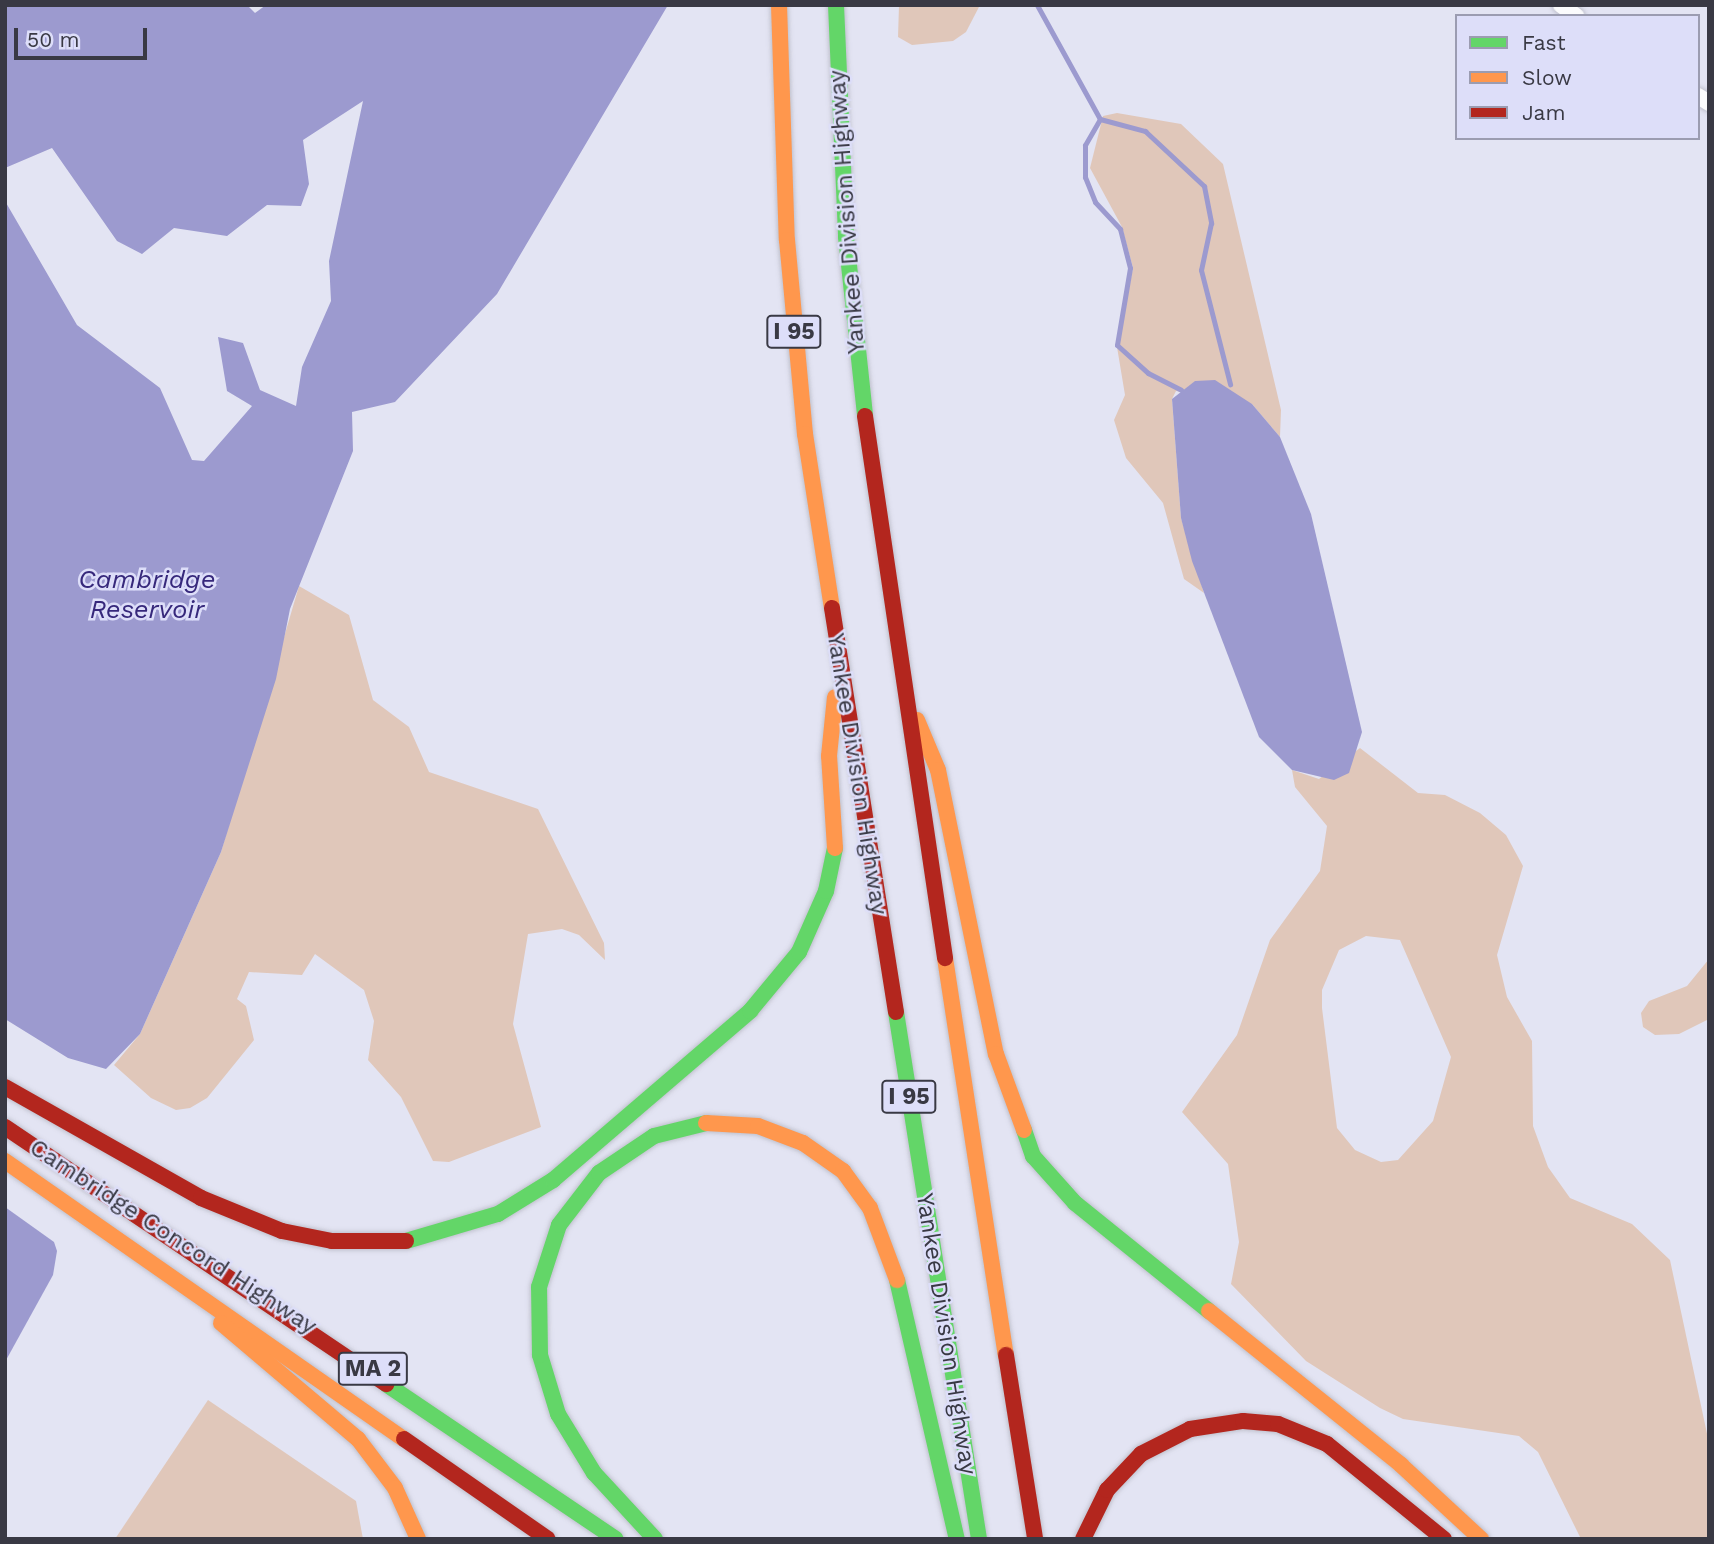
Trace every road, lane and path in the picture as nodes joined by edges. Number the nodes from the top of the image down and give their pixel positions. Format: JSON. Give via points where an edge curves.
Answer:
{"nodes":[{"id":1,"x":779,"y":5,"type":"edge"},
{"id":2,"x":836,"y":5,"type":"edge"},
{"id":3,"x":839,"y":656,"type":"junction"},
{"id":4,"x":900,"y":678,"type":"junction"},
{"id":5,"x":5,"y":1087,"type":"edge"},
{"id":6,"x":5,"y":1127,"type":"edge"},
{"id":7,"x":5,"y":1161,"type":"edge"},
{"id":8,"x":173,"y":1274,"type":"junction"},
{"id":9,"x":418,"y":1539,"type":"edge"},
{"id":10,"x":548,"y":1539,"type":"edge"},
{"id":11,"x":616,"y":1539,"type":"edge"},
{"id":12,"x":655,"y":1539,"type":"edge"},
{"id":13,"x":957,"y":1539,"type":"edge"},
{"id":14,"x":979,"y":1539,"type":"edge"},
{"id":15,"x":1035,"y":1539,"type":"edge"},
{"id":16,"x":1083,"y":1539,"type":"edge"},
{"id":17,"x":1444,"y":1539,"type":"edge"},
{"id":18,"x":1481,"y":1539,"type":"edge"}],
"edges":[{"from":1,"to":3,"type":"highway","name":"Yankee Division Highway","number":"I 95","via":[[797,356]]},
{"from":2,"to":4,"type":"highway","name":"Yankee Division Highway","number":"I 95","via":[[851,301]]},
{"from":3,"to":5,"type":"highway","via":[[829,755],[836,843],[826,891],[799,952],[750,1011],[513,1207],[415,1241],[364,1244],[300,1235],[218,1207]]},
{"from":3,"to":14,"type":"highway","name":"Yankee Division Highway","number":"I 95"},
{"from":4,"to":15,"type":"highway","name":"Yankee Division Highway","number":"I 95"},
{"from":4,"to":18,"type":"highway","via":[[938,770],[996,1054],[1033,1156],[1075,1203],[1401,1465]]},
{"from":6,"to":11,"type":"highway","name":"Cambridge Concord Highway","number":"MA 2"},
{"from":7,"to":8,"type":"highway","name":"Cambridge Concord Highway","number":"MA 2"},
{"from":8,"to":9,"type":"highway","via":[[257,1360],[358,1439],[395,1488]]},
{"from":8,"to":10,"type":"highway","name":"Cambridge Concord Highway","number":"MA 2"},
{"from":12,"to":13,"type":"highway","via":[[594,1473],[558,1414],[540,1355],[538,1287],[559,1225],[590,1182],[641,1142],[712,1122],[758,1126],[803,1143],[843,1171],[870,1208],[894,1267]]},
{"from":16,"to":17,"type":"highway","via":[[1107,1490],[1141,1454],[1190,1429],[1243,1421],[1294,1429],[1335,1448]]}]}
